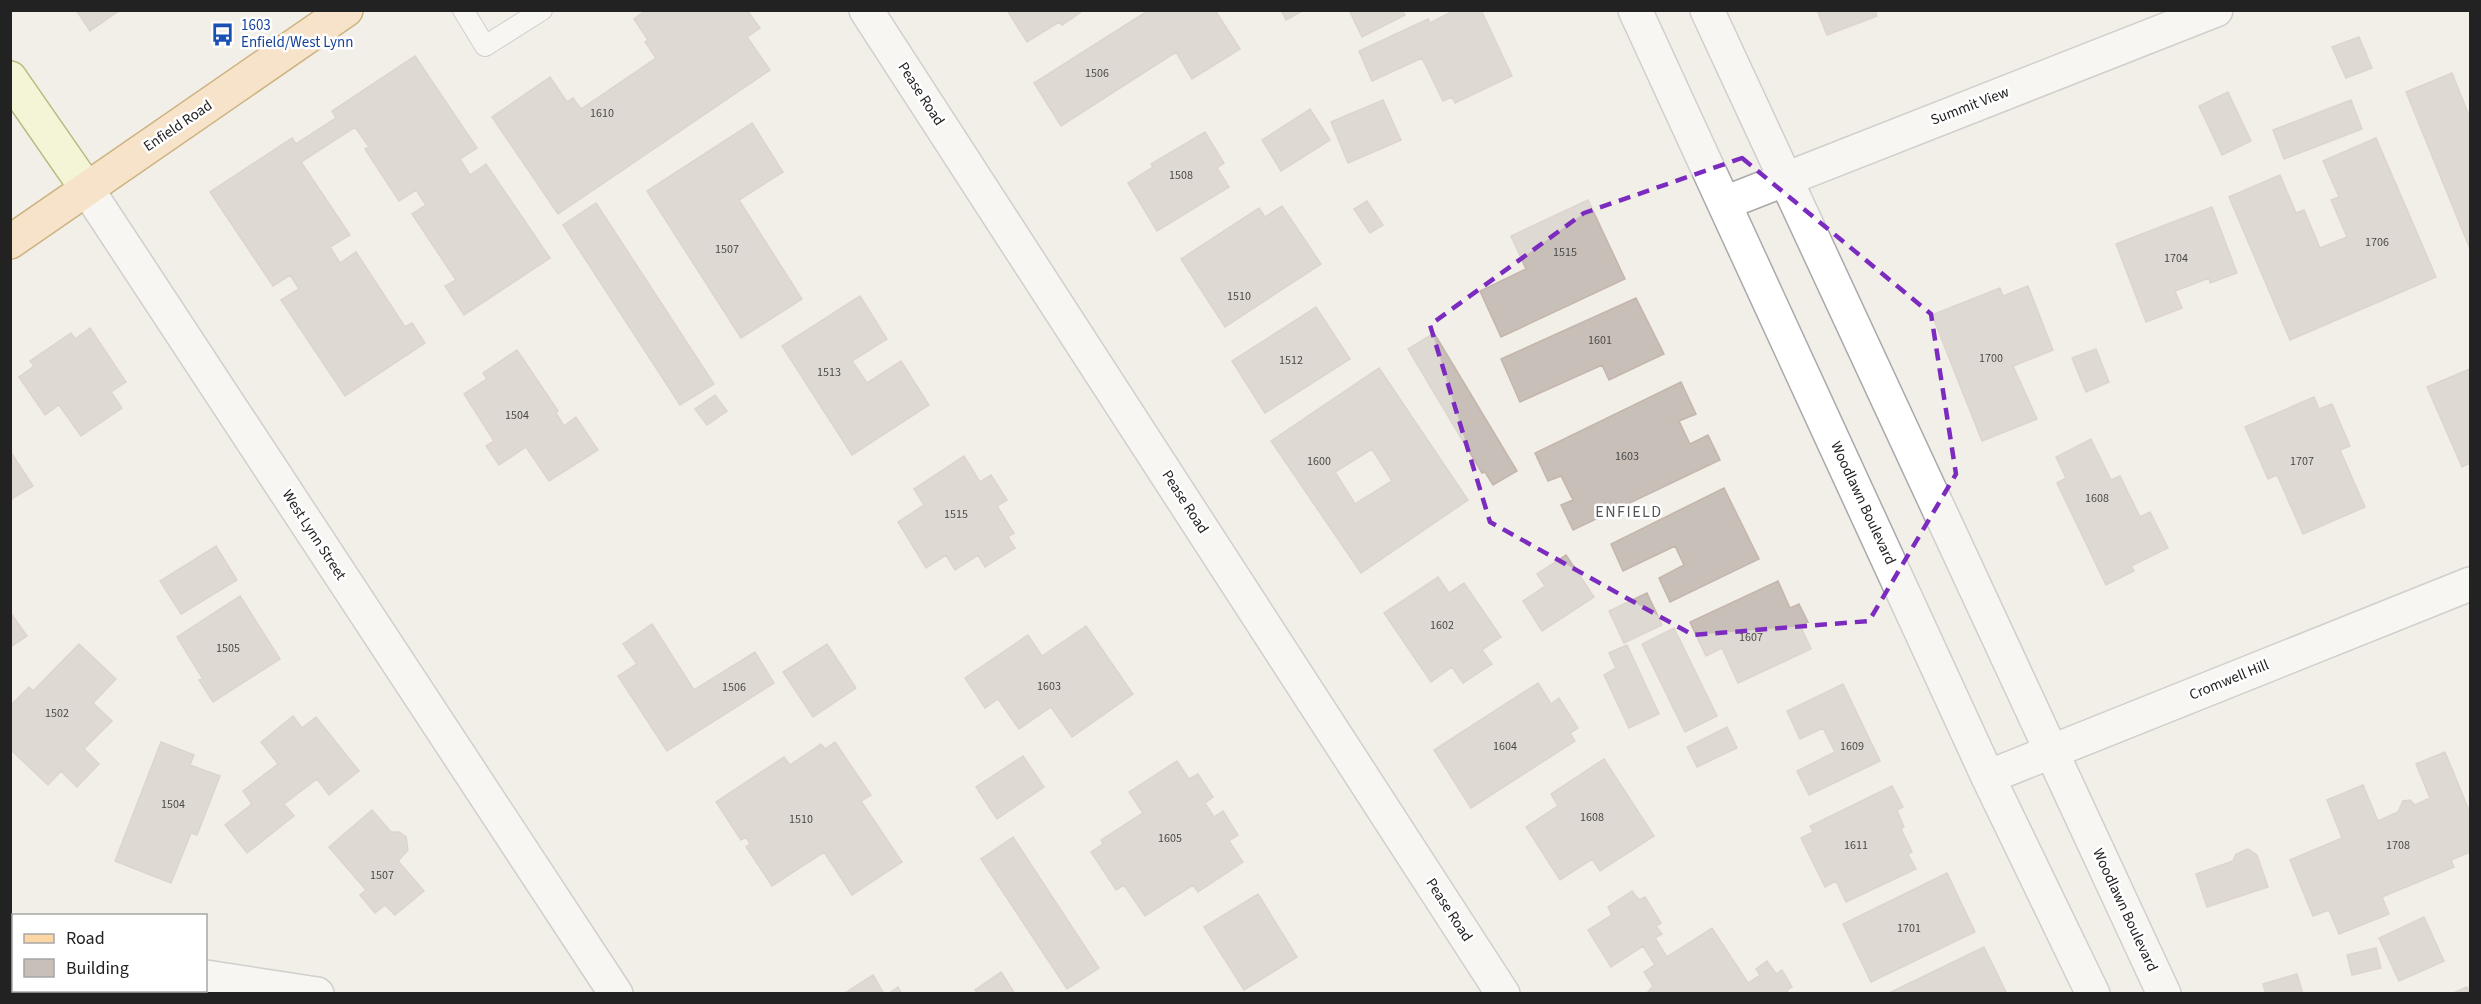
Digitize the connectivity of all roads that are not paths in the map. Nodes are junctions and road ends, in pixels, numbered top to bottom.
1 (346, 10) edge
2 (463, 10) edge
3 (542, 10) edge
4 (866, 10) edge
5 (1635, 10) edge
6 (1707, 10) edge
7 (2216, 10) edge
8 (10, 78) edge
9 (1785, 178) junction
10 (87, 189) junction
11 (1725, 203) junction
12 (10, 242) edge
13 (2470, 584) edge
14 (2049, 752) junction
15 (1988, 777) junction
16 (207, 977) edge
17 (317, 993) edge
18 (616, 993) edge
19 (1503, 993) edge
20 (2093, 993) edge
21 (2164, 993) edge

1 - 10 main road, Enfield Road
2 - 3 lane
4 - 19 street, Pease Road
5 - 11 street, Woodlawn Boulevard
6 - 9 street, Woodlawn Boulevard
7 - 9 street, Summit View
8 - 10 street, West Lynn Street
9 - 11 street, Summit View
9 - 14 street, Woodlawn Boulevard
10 - 12 main road, Enfield Road
10 - 18 street, West Lynn Street
11 - 15 street, Woodlawn Boulevard
13 - 14 street, Cromwell Hill
14 - 15 street, Cromwell Hill
14 - 21 street, Woodlawn Boulevard
15 - 20 street, Woodlawn Boulevard
16 - 17 street

